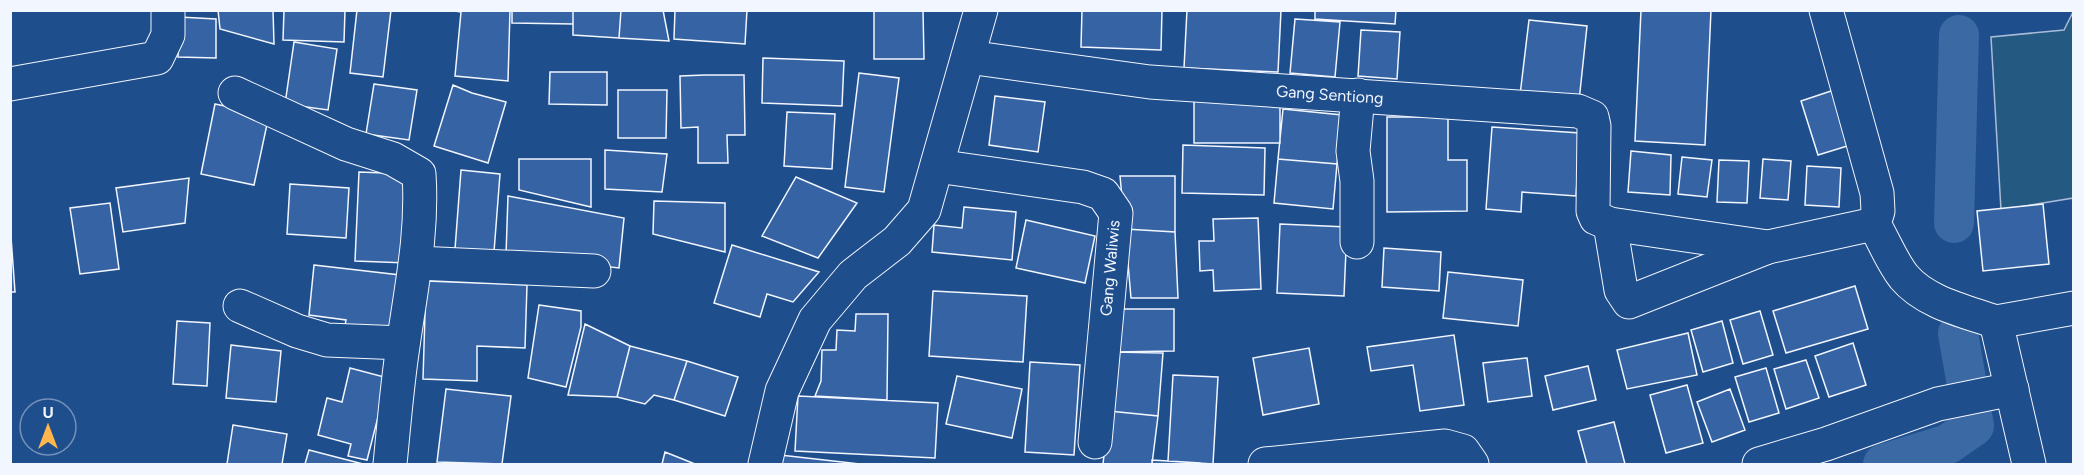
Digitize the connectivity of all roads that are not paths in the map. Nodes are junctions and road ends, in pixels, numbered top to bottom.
1 (168, 10) edge
2 (981, 10) edge
3 (1826, 10) edge
4 (968, 57) junction
5 (10, 84) edge
6 (235, 93) dead end
7 (1358, 95) junction
8 (937, 166) junction
9 (1603, 221) junction
10 (1874, 224) junction
11 (1357, 242) dead end
12 (1768, 247) junction
13 (417, 263) junction
14 (594, 271) dead end
15 (240, 306) dead end
16 (2073, 309) edge
17 (1996, 322) junction
18 (403, 344) junction
19 (2003, 391) junction
20 (1095, 442) dead end
21 (1829, 458) edge
22 (390, 465) edge
23 (765, 465) edge
24 (1264, 465) edge
25 (1472, 465) edge
26 (1759, 465) edge
27 (2029, 465) edge

1 - 5 street
2 - 4 street
3 - 10 street
4 - 7 street, Gang Sentiong
4 - 8 street
6 - 13 street
7 - 9 street, Gang Sentiong
7 - 11 street
8 - 20 street, Gang Waliwis
8 - 23 street
9 - 12 street
9 - 12 street
10 - 12 street
10 - 17 street
13 - 14 street
13 - 18 street
15 - 18 street
16 - 17 street
17 - 19 street
18 - 22 street
19 - 21 street
19 - 27 street
21 - 26 street
24 - 25 street

